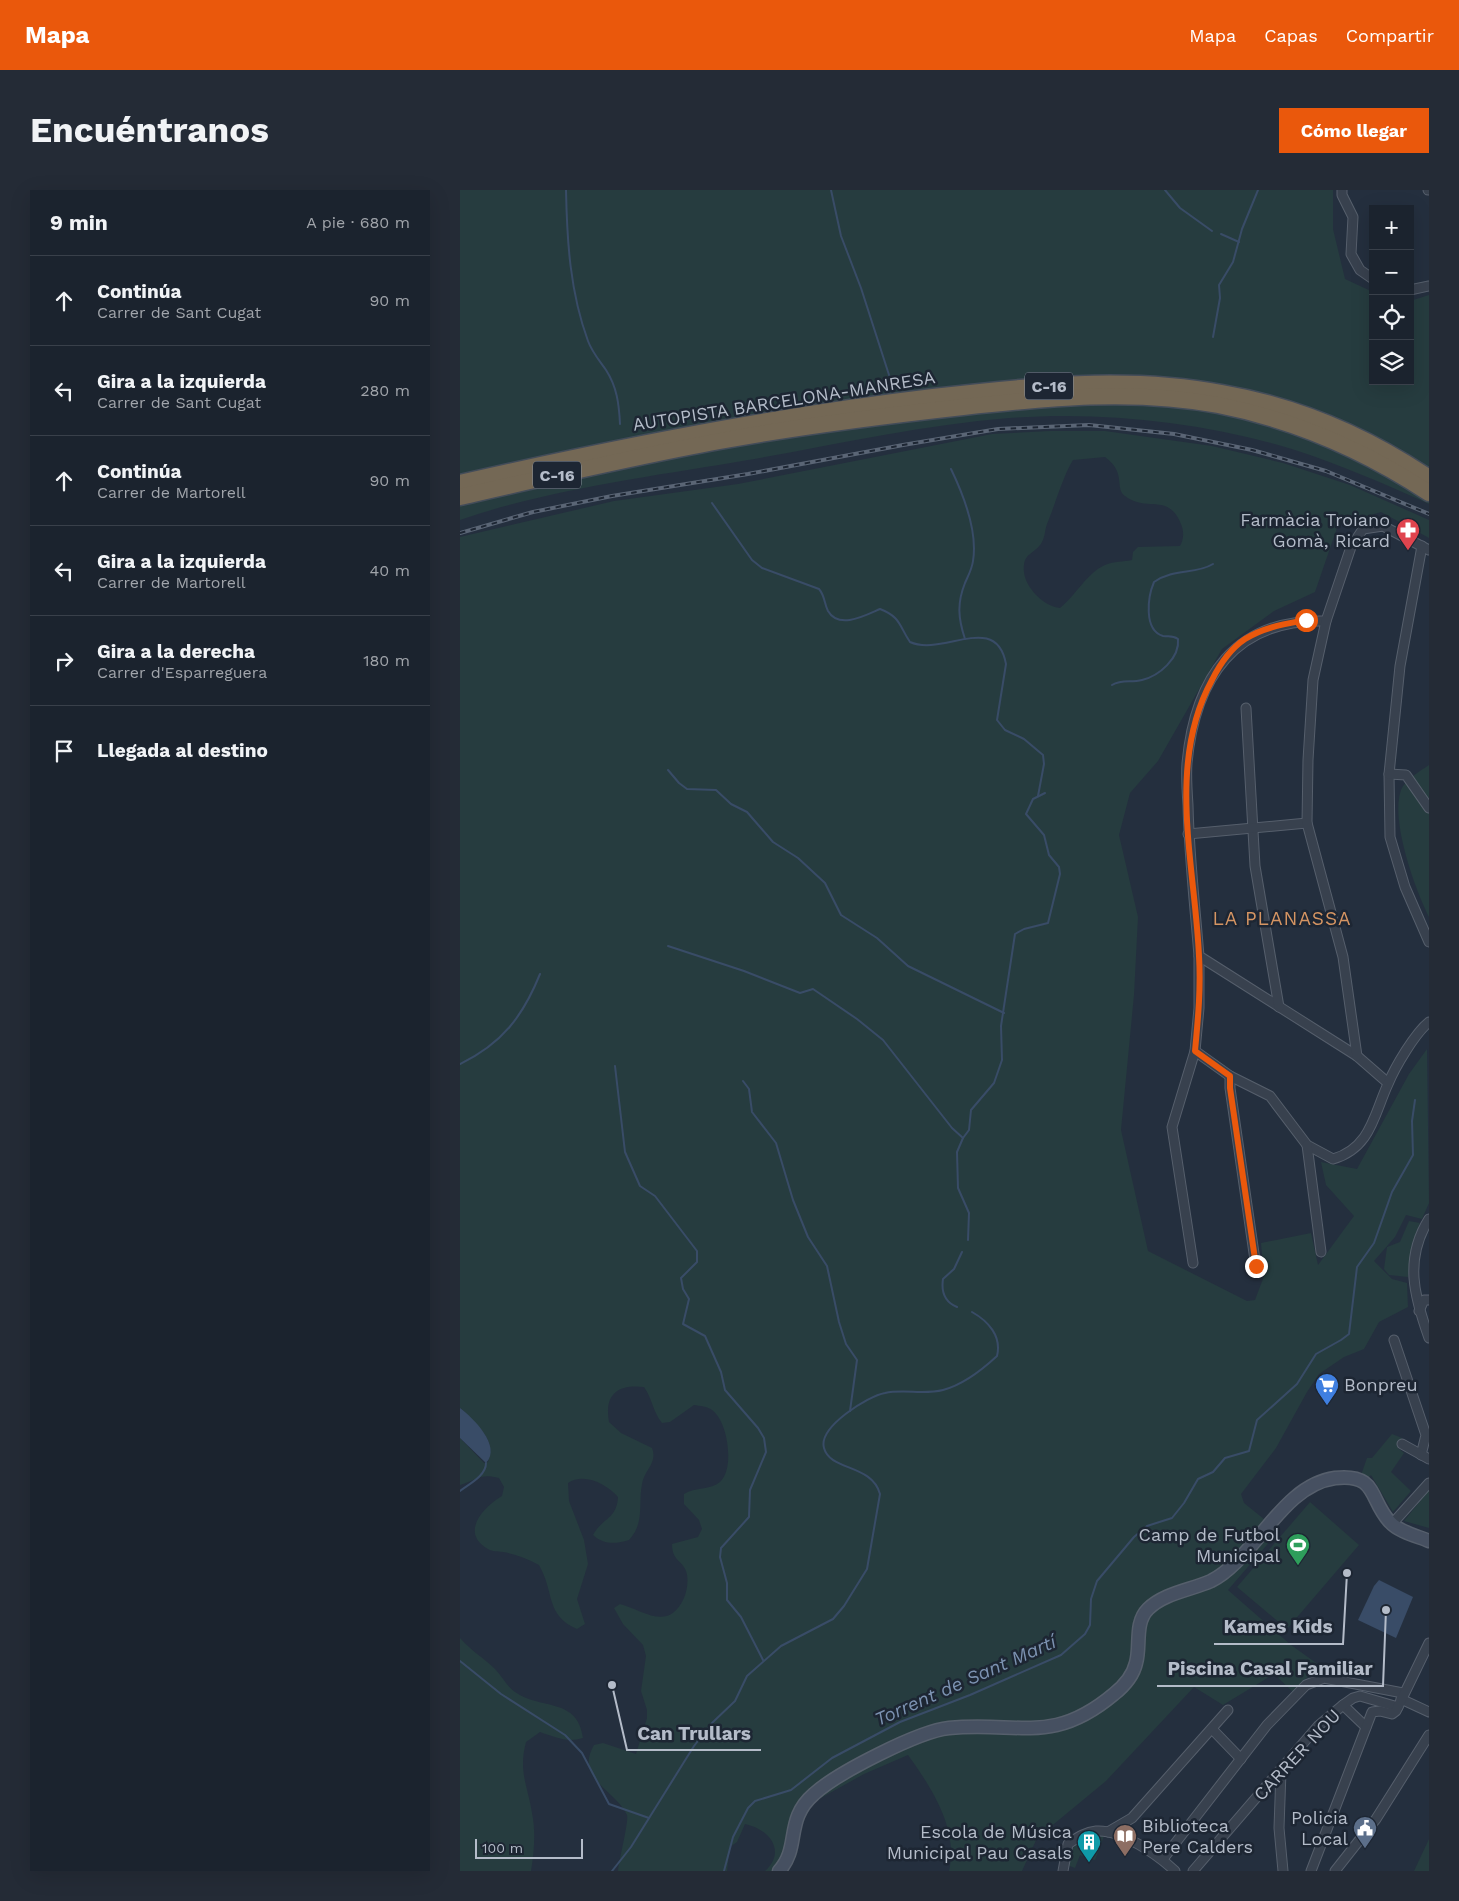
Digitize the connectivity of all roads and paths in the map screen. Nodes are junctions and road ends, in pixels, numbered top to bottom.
1 (1342, 190) edge
2 (1369, 276) edge
3 (1429, 286) edge
4 (1414, 289) edge
5 (654, 448) junction
6 (1429, 478) edge
7 (460, 483) edge
8 (1429, 493) edge
9 (460, 496) edge
10 (1425, 548) edge
11 (1326, 621) junction
12 (1246, 708) dead end
13 (1390, 774) junction
14 (1429, 808) edge
15 (1307, 823) junction
16 (1253, 828) junction
17 (1188, 834) junction
18 (1429, 942) edge
19 (1199, 956) junction
20 (1279, 1007) junction
21 (1429, 1022) edge
22 (1195, 1051) junction
23 (1357, 1056) junction
24 (1230, 1076) junction
25 (1388, 1083) junction
26 (1307, 1145) junction
27 (1429, 1219) edge
28 (1321, 1252) dead end
29 (1193, 1263) dead end
30 (1256, 1266) dead end
31 (1423, 1299) edge
32 (1429, 1338) edge
33 (1394, 1340) dead end
34 (1402, 1444) dead end
35 (1425, 1457) edge
36 (1429, 1483) edge
37 (1392, 1524) junction
38 (1429, 1541) edge
39 (1429, 1643) edge
40 (1399, 1703) junction
41 (1343, 1705) junction
42 (1228, 1710) dead end
43 (1429, 1712) edge
44 (1366, 1727) junction
45 (1212, 1729) junction
46 (1429, 1735) edge
47 (1241, 1758) junction
48 (1281, 1772) junction
49 (1108, 1832) junction
50 (1163, 1859) junction
51 (779, 1871) edge
52 (1063, 1871) edge
53 (1175, 1871) edge
54 (1193, 1871) edge
55 (1283, 1871) edge
56 (1311, 1871) edge
57 (1335, 1871) edge

1 - 2 street
3 - 4 street
5 - 6 highway, AUTOPISTA BARCELONA-MANRESA / C-16
5 - 7 highway, AUTOPISTA BARCELONA-MANRESA / C-16
5 - 8 highway, AUTOPISTA BARCELONA-MANRESA / C-16
5 - 9 highway, AUTOPISTA BARCELONA-MANRESA / C-16
10 - 11 street
10 - 13 street
11 - 15 street
11 - 17 street
12 - 16 street
13 - 14 street
13 - 18 street
15 - 16 street
15 - 23 street
16 - 17 street
16 - 20 street
17 - 19 street
19 - 20 street
19 - 22 street
20 - 23 street
21 - 25 street
22 - 24 street
22 - 29 street
23 - 25 street
24 - 26 street
24 - 30 street
25 - 26 street
26 - 28 street
27 - 31 street
31 - 32 street
33 - 35 street
34 - 35 street
36 - 37 street
37 - 38 street
37 - 51 street
39 - 40 street
40 - 41 street, CARRER NOU
40 - 43 street
40 - 44 street
40 - 47 street
41 - 44 street
41 - 48 street, CARRER NOU
42 - 45 street
44 - 56 street
45 - 47 street
45 - 49 street
46 - 57 street
47 - 50 street
48 - 54 street, CARRER NOU
48 - 55 street
49 - 50 street
49 - 52 street
50 - 53 street

